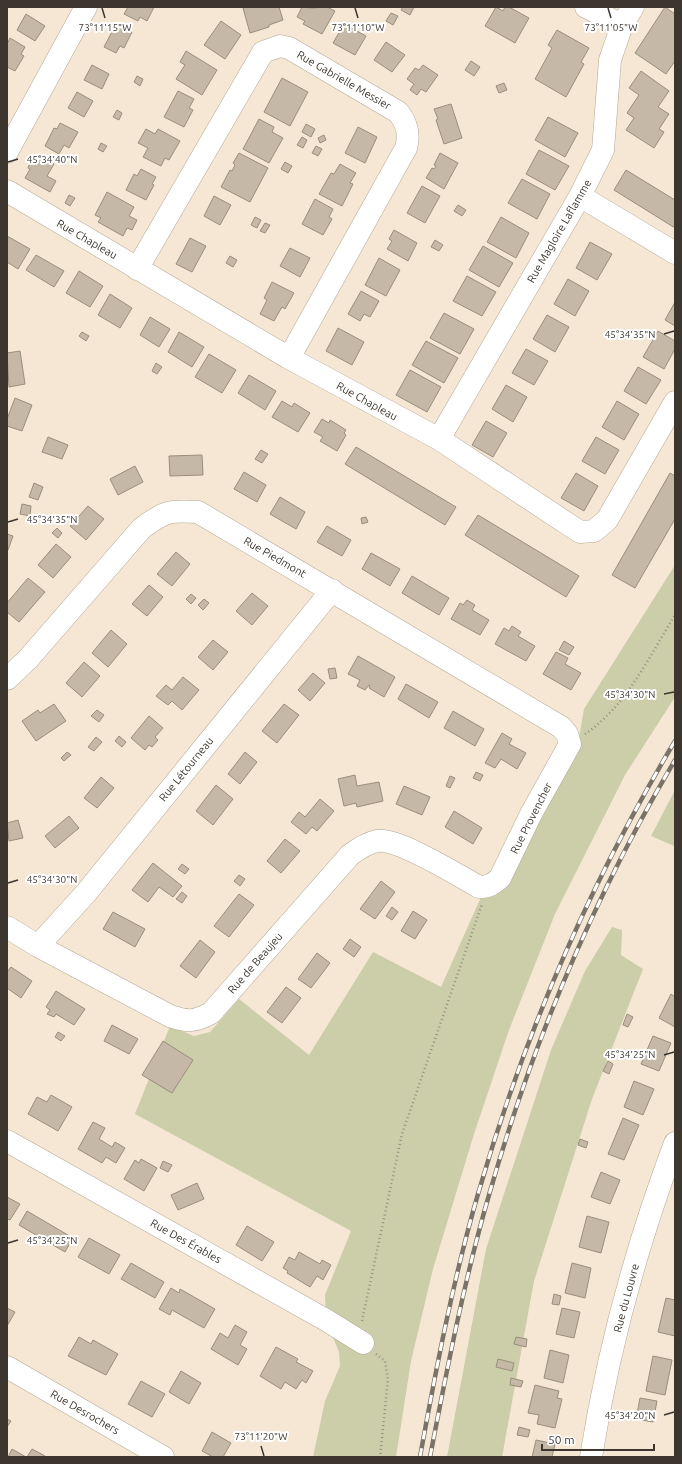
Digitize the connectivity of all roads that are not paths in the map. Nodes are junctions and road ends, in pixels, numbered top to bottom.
1 (86, 7) edge
2 (586, 7) edge
3 (627, 16) edge
4 (7, 152) edge
5 (7, 191) edge
6 (580, 196) junction
7 (675, 253) edge
8 (137, 269) junction
9 (289, 358) junction
10 (675, 402) edge
11 (439, 440) junction
12 (332, 590) junction
13 (7, 679) edge
14 (570, 744) joint
15 (488, 887) joint
16 (7, 927) edge
17 (38, 946) junction
18 (7, 1141) edge
19 (675, 1143) edge
20 (363, 1343) road end
21 (7, 1367) edge
22 (164, 1457) edge
23 (591, 1457) edge

1 - 4 street
2 - 3 street
3 - 6 street, Rue Magloire Laflamme
5 - 8 street, Rue Chapleau
6 - 7 street
6 - 11 street, Rue Magloire Laflamme
8 - 9 street, Rue Chapleau
8 - 9 street, Rue Gabrielle Messier
9 - 11 street, Rue Chapleau
10 - 11 street, Rue Chapleau
12 - 13 street, Rue Piedmont
12 - 14 street, Rue Piedmont
12 - 17 street, Rue Létourneau
14 - 15 street, Rue Provencher
15 - 17 street, Rue de Beaujeu
16 - 17 street, Rue de Beaujeu
18 - 20 street, Rue Des Érables
19 - 23 street, Rue du Louvre
21 - 22 street, Rue Desrochers

